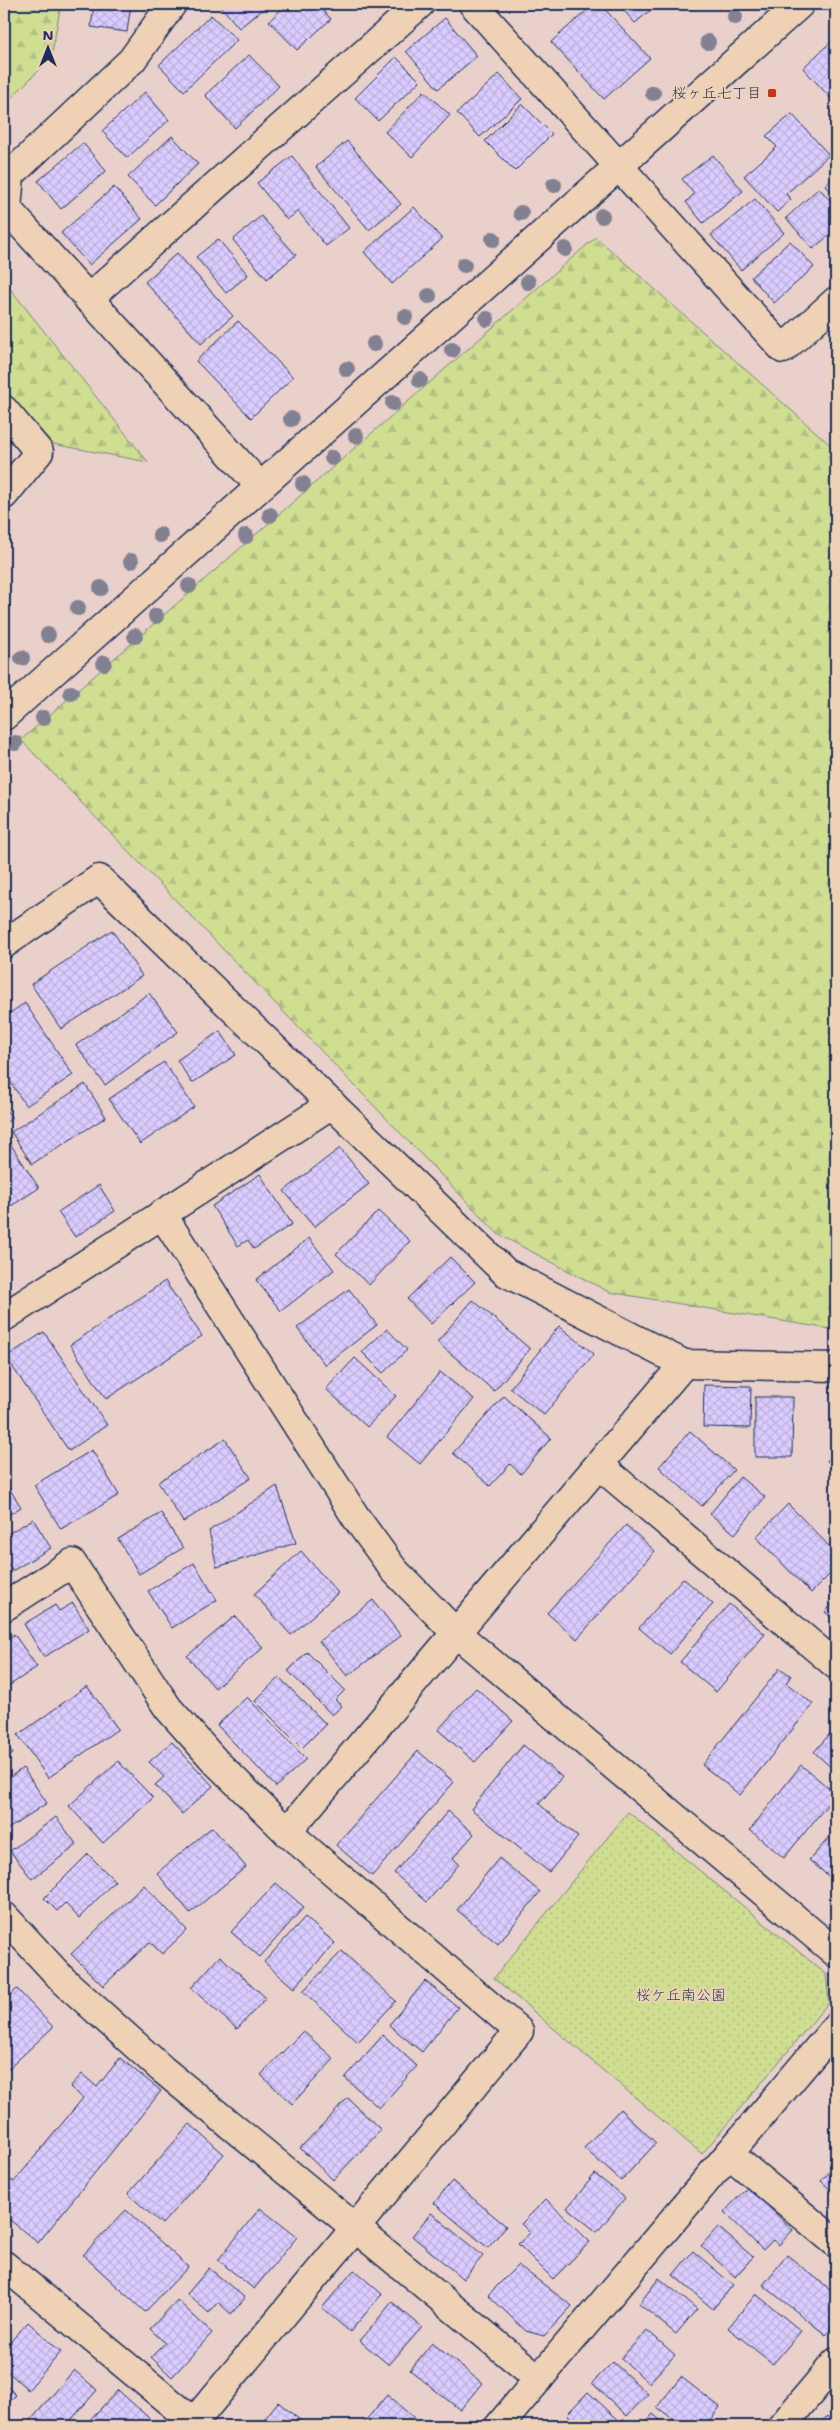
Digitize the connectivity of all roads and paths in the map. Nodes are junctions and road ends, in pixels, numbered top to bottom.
1 (172, 4) edge
2 (420, 4) edge
3 (472, 4) edge
4 (800, 4) edge
5 (619, 166) junction
6 (88, 299) junction
7 (836, 301) edge
8 (4, 410) edge
9 (260, 486) junction
10 (4, 495) edge
11 (4, 716) edge
12 (4, 944) edge
13 (332, 1104) junction
14 (162, 1214) junction
15 (4, 1316) edge
16 (684, 1364) junction
17 (836, 1367) edge
18 (598, 1465) junction
19 (4, 1607) edge
20 (456, 1633) junction
21 (836, 1665) edge
22 (287, 1832) junction
23 (4, 1916) edge
24 (836, 1953) edge
25 (836, 2027) edge
26 (729, 2154) junction
27 (355, 2228) junction
28 (836, 2243) edge
29 (4, 2266) edge
30 (836, 2362) edge
31 (539, 2379) junction
32 (499, 2426) edge
33 (782, 2426) edge

1 - 6 street
2 - 6 street
3 - 5 street
4 - 5 street
5 - 7 street
5 - 9 street
6 - 9 street
8 - 10 street
9 - 11 street
12 - 13 street
13 - 14 street
13 - 16 street
14 - 15 street
14 - 20 street
16 - 17 street
16 - 18 street
18 - 20 street
18 - 21 street
19 - 22 street
20 - 22 street
20 - 24 street
22 - 27 street
23 - 27 street
25 - 26 street
26 - 28 street
26 - 31 street
27 - 29 street
27 - 31 street
30 - 33 street
31 - 32 street

